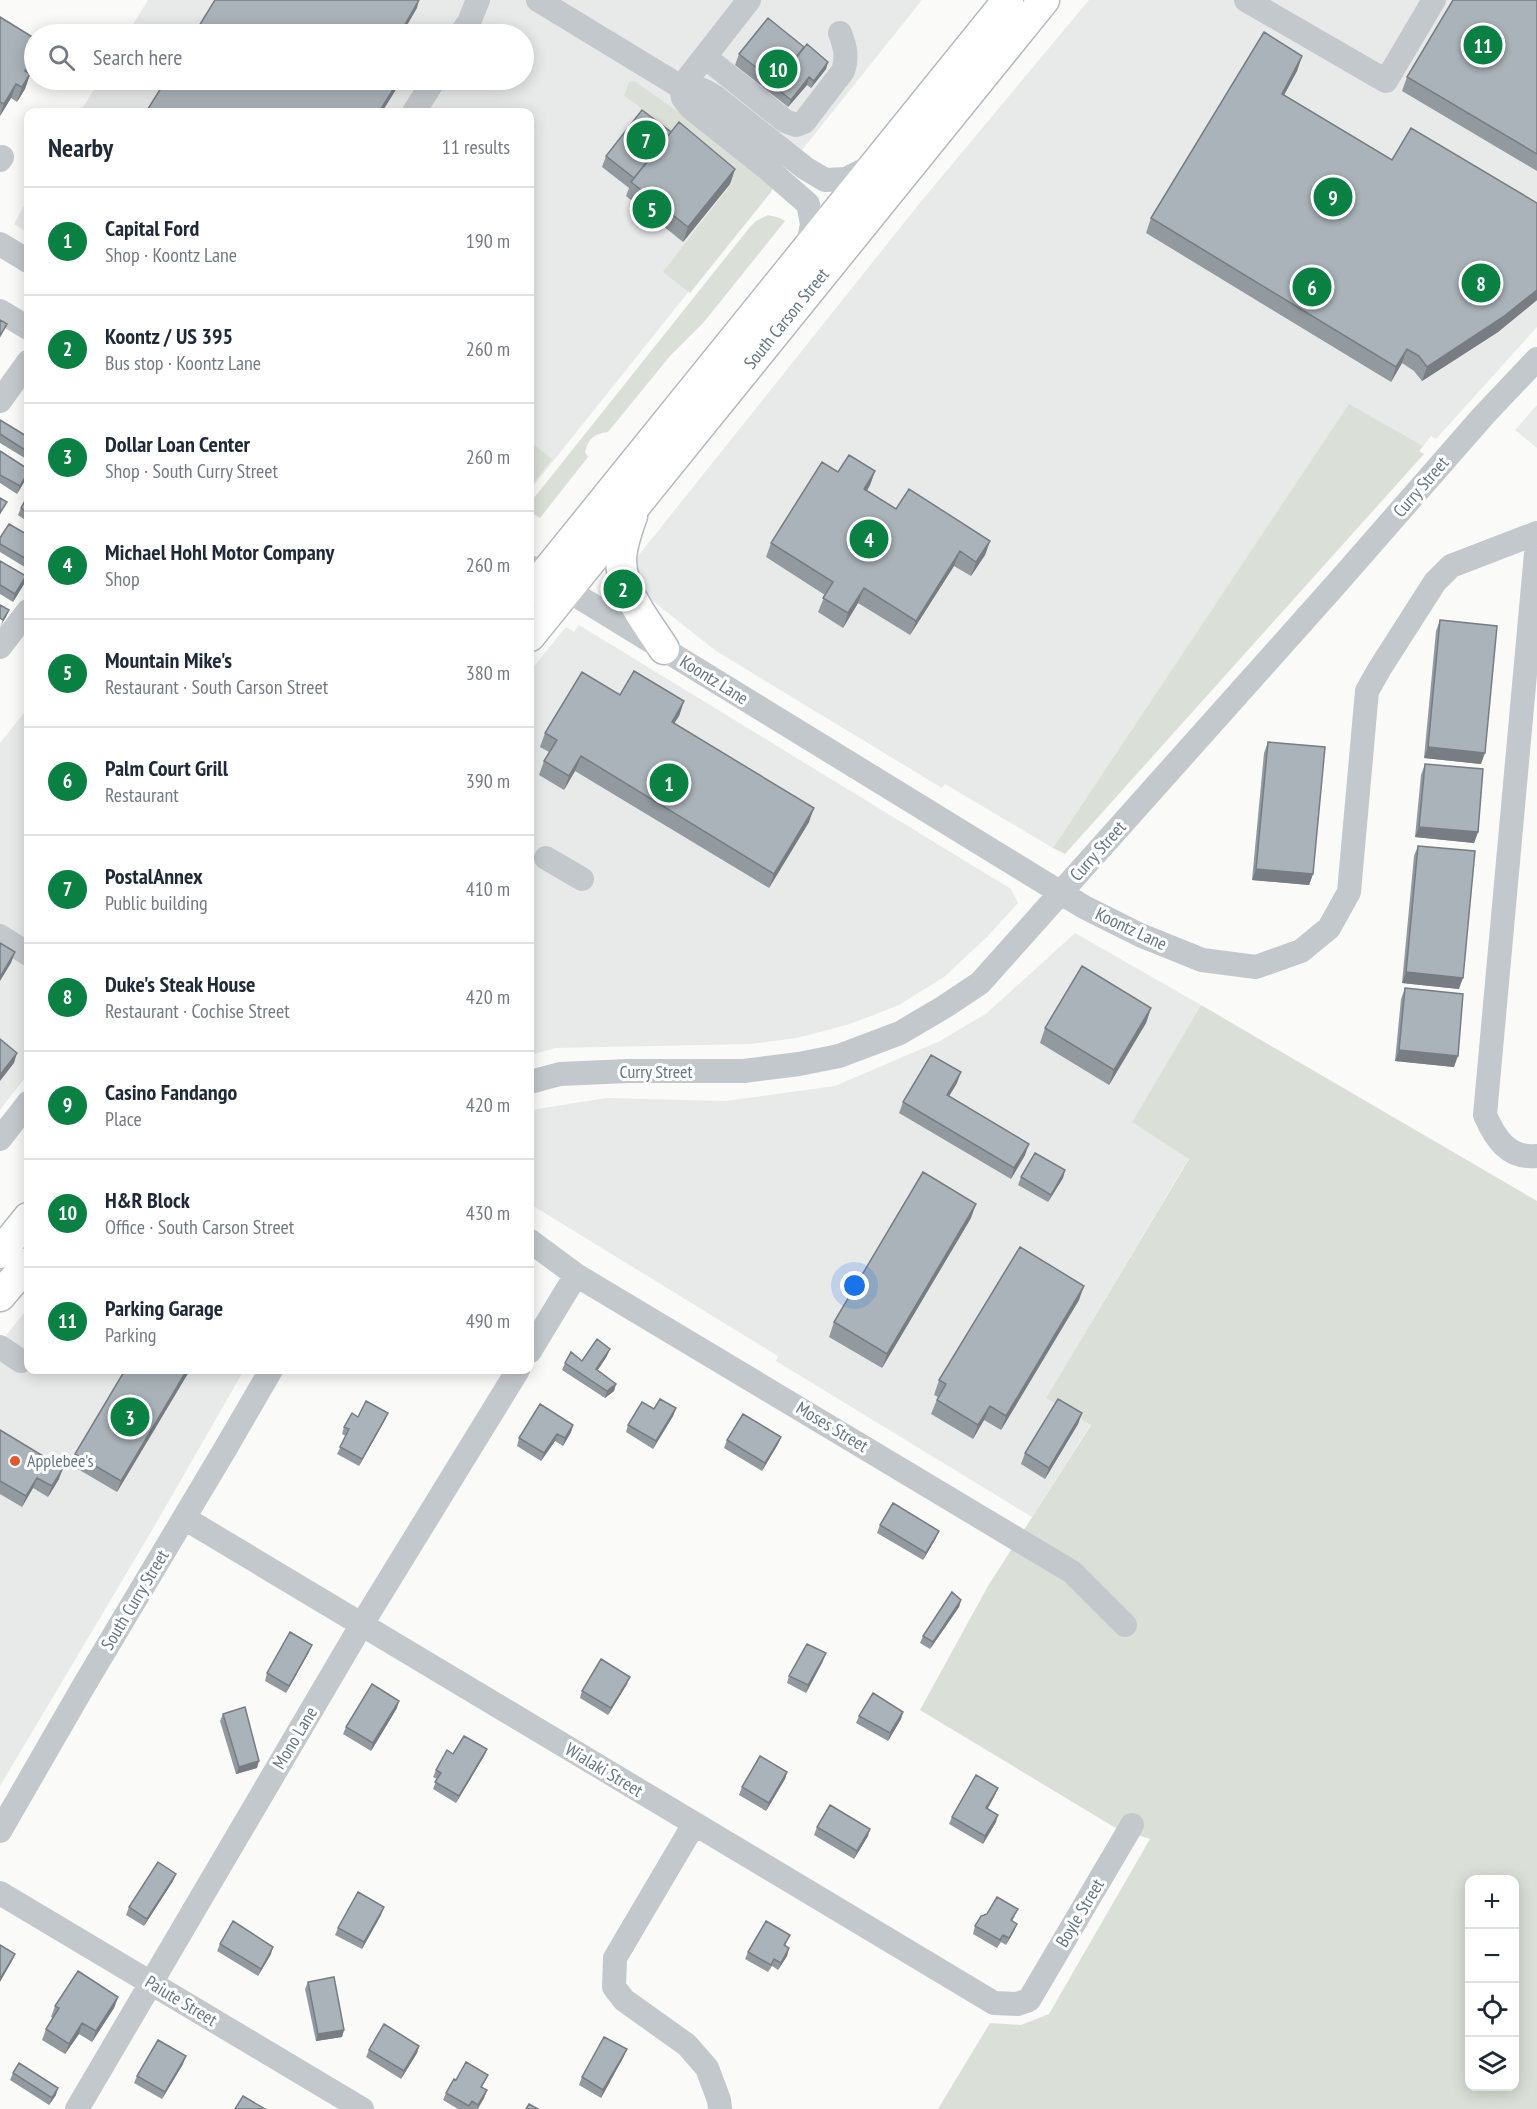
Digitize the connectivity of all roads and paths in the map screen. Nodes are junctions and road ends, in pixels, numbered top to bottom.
1 (478, 0) edge
2 (538, 0) edge
3 (749, 0) edge
4 (1008, 0) edge
5 (1044, 0) edge
6 (1246, 0) edge
7 (1434, 0) edge
8 (468, 24) edge
9 (840, 33) dead end
10 (705, 57) junction
11 (681, 87) junction
12 (428, 90) edge
13 (416, 108) edge
14 (872, 166) junction
15 (0, 244) edge
16 (808, 246) junction
17 (24, 259) edge
18 (0, 311) edge
19 (24, 326) edge
20 (1534, 362) edge
21 (24, 368) edge
22 (0, 401) edge
23 (635, 506) junction
24 (1537, 533) edge
25 (1537, 542) edge
26 (542, 581) edge
27 (24, 616) edge
28 (534, 618) edge
29 (0, 647) edge
30 (664, 650) junction
31 (546, 858) dead end
32 (582, 879) dead end
33 (1061, 893) junction
34 (0, 936) edge
35 (24, 951) edge
36 (534, 1081) edge
37 (24, 1107) edge
38 (0, 1139) edge
39 (1537, 1156) edge
40 (24, 1223) edge
41 (534, 1244) edge
42 (0, 1253) edge
43 (24, 1268) edge
44 (576, 1275) junction
45 (0, 1296) edge
46 (534, 1344) edge
47 (0, 1347) edge
48 (21, 1361) dead end
49 (269, 1374) edge
50 (516, 1374) edge
51 (184, 1518) junction
52 (362, 1624) junction
53 (1125, 1625) dead end
54 (694, 1824) junction
55 (1132, 1825) dead end
56 (0, 1831) edge
57 (0, 1893) edge
58 (151, 1982) junction
59 (1029, 2000) joint
60 (77, 2109) edge
61 (362, 2109) edge
62 (720, 2109) edge

1 - 8 street
2 - 11 street
3 - 10 street
4 - 14 main road, South Carson Street
5 - 23 main road, South Carson Street
6 - 7 street
9 - 10 street
10 - 11 street
11 - 14 street
11 - 16 street
12 - 13 street
14 - 16 main road, South Carson Street
15 - 17 street
16 - 26 main road, South Carson Street
18 - 19 street
20 - 33 street, Curry Street
21 - 22 street
23 - 26 main road, South Carson Street
23 - 30 main road
24 - 33 street, Koontz Lane
25 - 39 street
26 - 28 main road, South Carson Street
26 - 30 street, Koontz Lane
27 - 29 street
30 - 33 street, Koontz Lane
31 - 32 street
33 - 36 street, Curry Street
34 - 35 street
37 - 38 street
40 - 42 main road
41 - 44 street, Moses Street
43 - 45 main road
44 - 46 street
44 - 53 street, Moses Street
47 - 48 street
49 - 51 street, South Curry Street
50 - 52 street, Mono Lane
51 - 52 street, Wialaki Street
51 - 56 street, South Curry Street
52 - 54 street, Wialaki Street
52 - 58 street, Mono Lane
54 - 59 street, Wialaki Street
54 - 62 street
55 - 59 street, Boyle Street
57 - 58 street, Paiute Street
58 - 60 street, Mono Lane
58 - 61 street, Paiute Street

